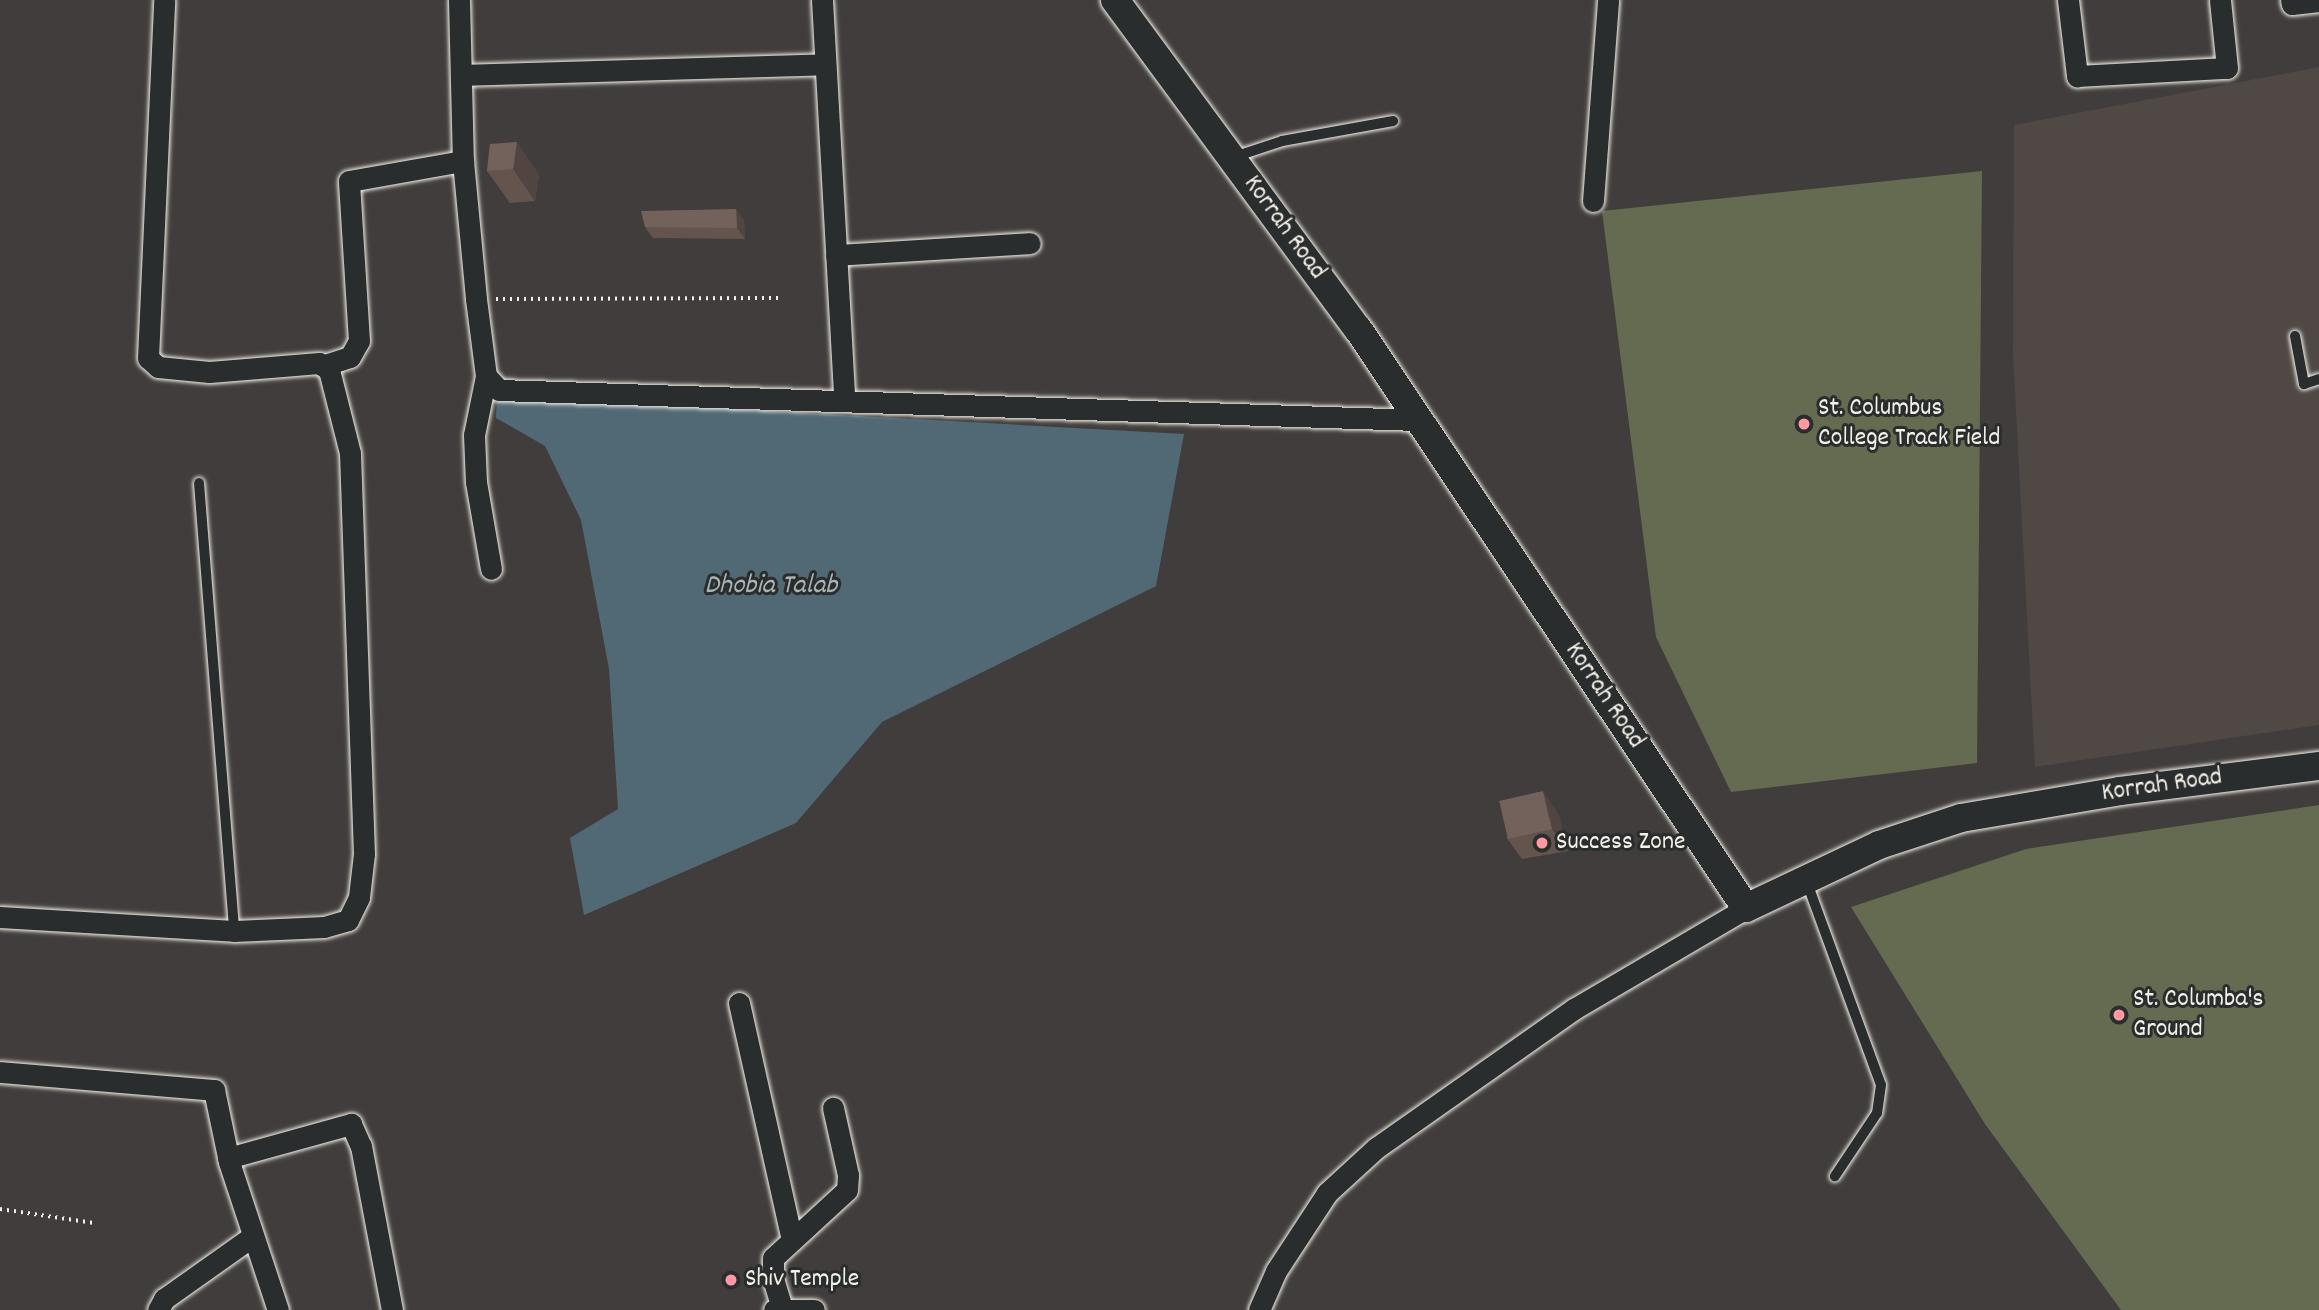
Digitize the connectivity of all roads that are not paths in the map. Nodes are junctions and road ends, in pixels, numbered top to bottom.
1 (164, 0) edge
2 (459, 0) edge
3 (822, 0) edge
4 (1115, 0) edge
5 (1608, 0) edge
6 (2067, 0) edge
7 (2220, 0) edge
8 (2291, 0) edge
9 (2319, 1) edge
10 (825, 64) junction
11 (461, 75) junction
12 (1393, 121) dead end
13 (1231, 158) junction
14 (463, 161) junction
15 (1593, 201) dead end
16 (1030, 243) dead end
17 (836, 255) junction
18 (2295, 336) dead end
19 (325, 365) junction
20 (486, 376) junction
21 (2319, 379) edge
22 (844, 400) junction
23 (1419, 420) junction
24 (199, 483) dead end
25 (491, 569) dead end
26 (2319, 766) edge
27 (1805, 878) junction
28 (1746, 908) junction
29 (0, 917) edge
30 (233, 931) junction
31 (739, 1003) dead end
32 (0, 1072) edge
33 (833, 1108) dead end
34 (228, 1158) junction
35 (1835, 1176) dead end
36 (253, 1236) junction
37 (792, 1240) junction
38 (778, 1309) edge
39 (158, 1310) edge
40 (278, 1310) edge
41 (392, 1310) edge
42 (814, 1310) edge
43 (1259, 1310) edge

1 - 19 street
2 - 11 street
3 - 10 street
4 - 13 main road, Korrah Road
5 - 15 street
6 - 7 street
8 - 9 street
10 - 11 street
10 - 17 street
11 - 14 street
12 - 13 lane
13 - 23 main road, Korrah Road
14 - 19 street
14 - 20 street
16 - 17 street
17 - 22 street
18 - 21 lane
19 - 30 street
20 - 22 street
20 - 25 street
22 - 23 street
23 - 28 main road, Korrah Road
24 - 30 lane
26 - 27 main road, Korrah Road
27 - 28 main road, Korrah Road
27 - 35 lane
28 - 43 street
29 - 30 street
31 - 37 street
32 - 34 street
33 - 37 street
34 - 36 street
34 - 41 street
36 - 39 street
36 - 40 street
37 - 38 street
38 - 42 street

